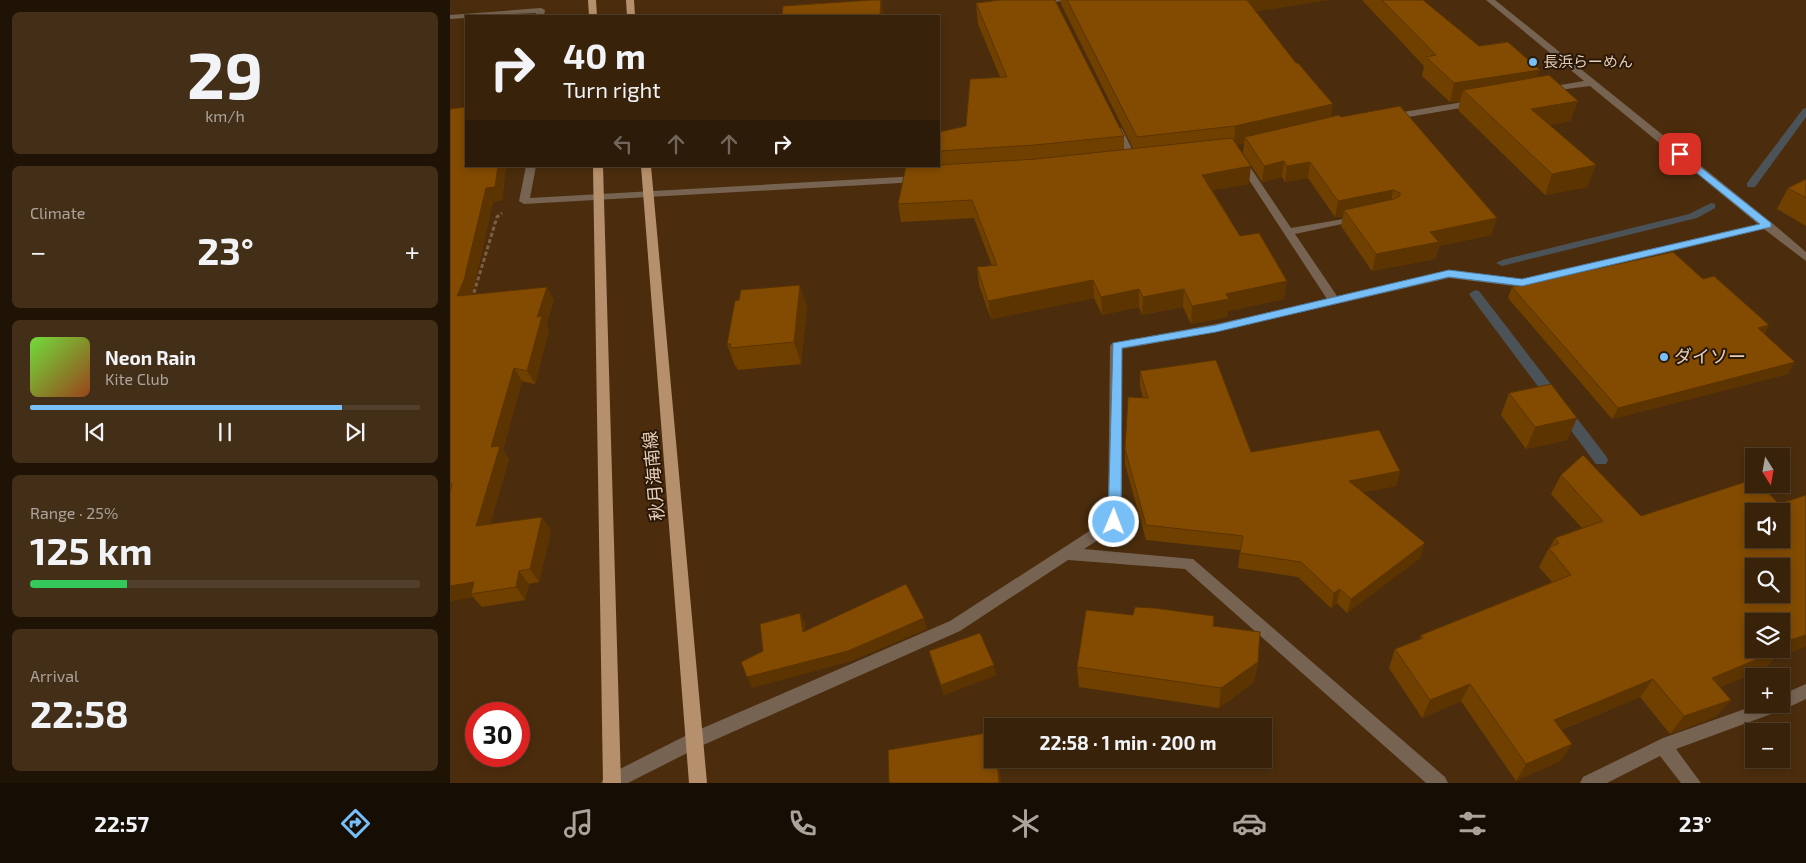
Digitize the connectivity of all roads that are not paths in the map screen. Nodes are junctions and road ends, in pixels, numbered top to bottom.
1 (543, 0) edge
2 (592, 0) edge
3 (630, 0) edge
4 (1490, 0) edge
5 (1026, 4) edge
6 (1058, 4) edge
7 (540, 13) edge
8 (495, 15) edge
9 (593, 15) edge
10 (631, 15) edge
11 (465, 16) edge
12 (450, 17) edge
13 (1592, 83) junction
14 (1533, 93) edge
15 (1484, 101) edge
16 (1376, 120) edge
17 (1115, 124) edge
18 (1234, 150) edge
19 (1132, 159) edge
20 (531, 167) edge
21 (598, 167) edge
22 (646, 167) edge
23 (932, 178) edge
24 (649, 194) junction
25 (599, 197) junction
26 (1372, 215) edge
27 (1768, 225) junction
28 (1288, 232) junction
29 (1806, 258) edge
30 (1334, 301) junction
31 (1065, 554) junction
32 (1806, 691) edge
33 (1790, 698) edge
34 (1753, 713) edge
35 (695, 740) junction
36 (1663, 746) junction
37 (611, 783) edge
38 (698, 783) edge
39 (1439, 783) edge
40 (1589, 783) edge
41 (1692, 783) edge

1 - 7 street
2 - 9 main road
3 - 10 main road
4 - 13 street
5 - 6 street
7 - 8 street
11 - 12 street
13 - 14 street
13 - 27 street
15 - 16 street
17 - 19 street
18 - 28 street
20 - 25 street
21 - 25 main road
22 - 24 main road, 秋月海南線
23 - 24 street
24 - 25 street
24 - 35 main road, 秋月海南線
25 - 37 main road
26 - 28 street
27 - 29 street
27 - 30 street
28 - 30 street
30 - 31 street
31 - 35 street
31 - 39 street
32 - 33 street
34 - 36 street
35 - 37 street
35 - 38 main road, 秋月海南線
36 - 40 street
36 - 41 street

